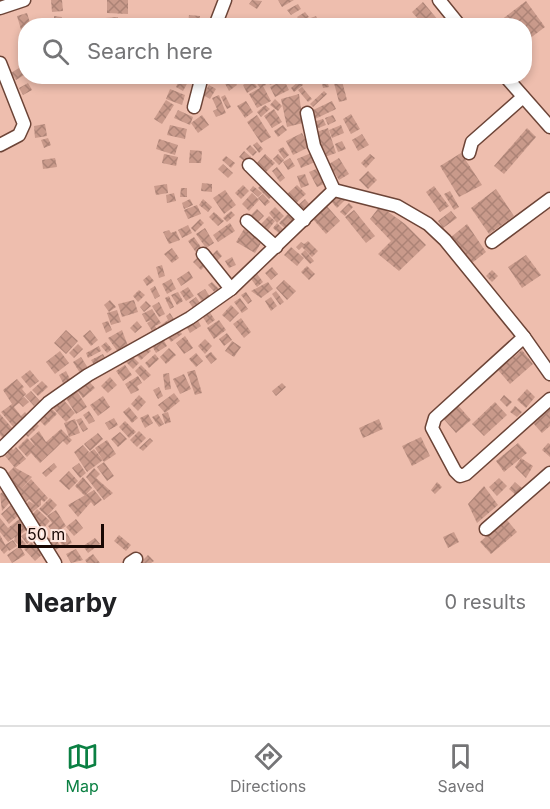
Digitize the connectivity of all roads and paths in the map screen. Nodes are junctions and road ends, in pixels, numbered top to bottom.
1 (24, 0) edge
2 (225, 0) edge
3 (439, 0) edge
4 (0, 8) edge
5 (218, 18) edge
6 (454, 18) edge
7 (0, 63) edge
8 (200, 84) edge
9 (512, 84) edge
10 (523, 97) junction
11 (194, 107) dead end
12 (307, 113) dead end
13 (550, 127) edge
14 (0, 145) edge
15 (469, 153) dead end
16 (249, 165) dead end
17 (334, 190) junction
18 (550, 199) edge
19 (304, 219) junction
20 (247, 220) dead end
21 (492, 242) dead end
22 (276, 247) junction
23 (203, 254) dead end
24 (231, 289) junction
25 (524, 337) junction
26 (550, 374) edge
27 (550, 399) edge
28 (0, 450) edge
29 (0, 474) edge
30 (550, 474) edge
31 (486, 529) dead end
32 (55, 563) edge

1 - 4 street
2 - 5 street
3 - 6 street
7 - 14 street
8 - 11 street
9 - 10 street
10 - 13 street
10 - 15 street
12 - 17 street
16 - 19 street
17 - 19 street
17 - 25 street
18 - 21 street
19 - 22 street
20 - 22 street
22 - 24 street
23 - 24 street
24 - 28 street
25 - 26 street
25 - 27 street
29 - 32 street
30 - 31 street

